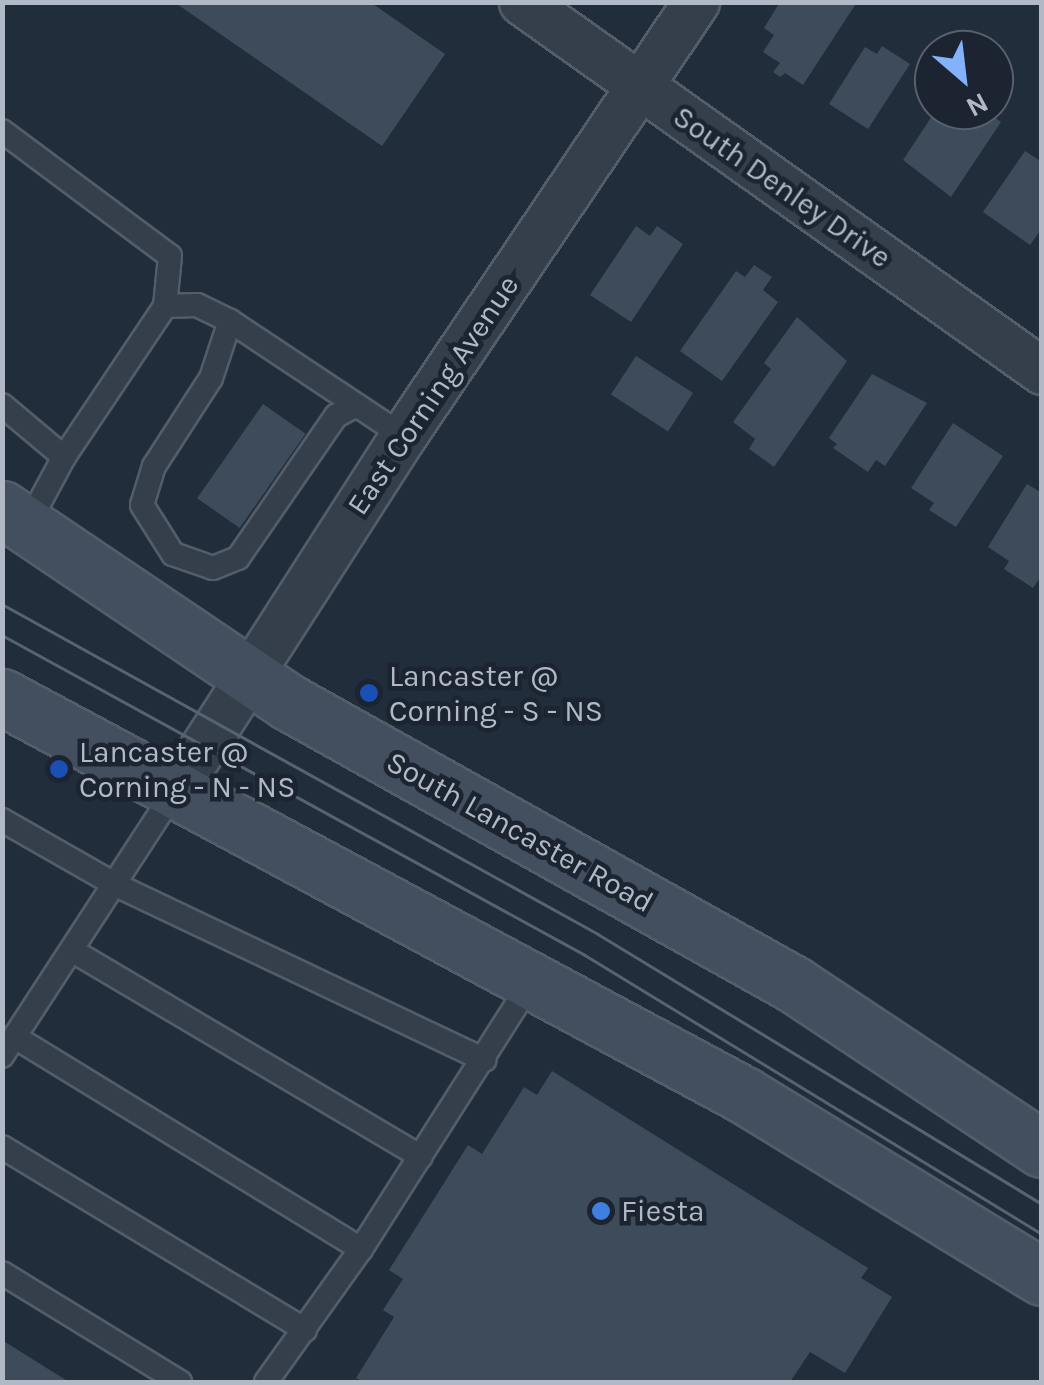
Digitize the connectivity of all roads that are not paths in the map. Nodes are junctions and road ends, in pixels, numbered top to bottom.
1 (522, 2) edge
2 (696, 2) edge
3 (639, 86) junction
4 (2, 130) edge
5 (165, 306) junction
6 (230, 321) junction
7 (1042, 372) edge
8 (2, 405) edge
9 (353, 407) junction
10 (403, 436) junction
11 (64, 457) junction
12 (15, 516) edge
13 (248, 678) junction
14 (2, 697) edge
15 (175, 791) junction
16 (5, 827) edge
17 (116, 885) junction
18 (73, 950) junction
19 (530, 984) junction
20 (9, 1047) edge
21 (485, 1060) junction
22 (2, 1147) edge
23 (1042, 1149) edge
24 (422, 1158) junction
25 (361, 1250) junction
26 (2, 1273) edge
27 (1042, 1277) edge
28 (305, 1330) junction
29 (180, 1382) edge
30 (266, 1382) edge

1 - 3 street, South Denley Drive
2 - 3 street, East Corning Avenue
3 - 7 street, South Denley Drive
3 - 10 street, East Corning Avenue
4 - 5 lane
5 - 6 lane
5 - 11 lane
6 - 9 lane
6 - 9 lane
8 - 11 lane
9 - 10 lane
10 - 13 street, East Corning Avenue
11 - 12 lane
12 - 13 main road, South Lancaster Road
13 - 15 street, East Corning Avenue
13 - 23 main road, South Lancaster Road
14 - 15 main road
15 - 17 lane
15 - 19 main road
16 - 17 lane
17 - 18 lane
17 - 21 lane
18 - 20 lane
18 - 24 lane
19 - 21 lane
19 - 27 main road
20 - 25 lane
21 - 24 lane
22 - 28 lane
24 - 25 lane
25 - 28 lane
26 - 29 lane
28 - 30 lane

